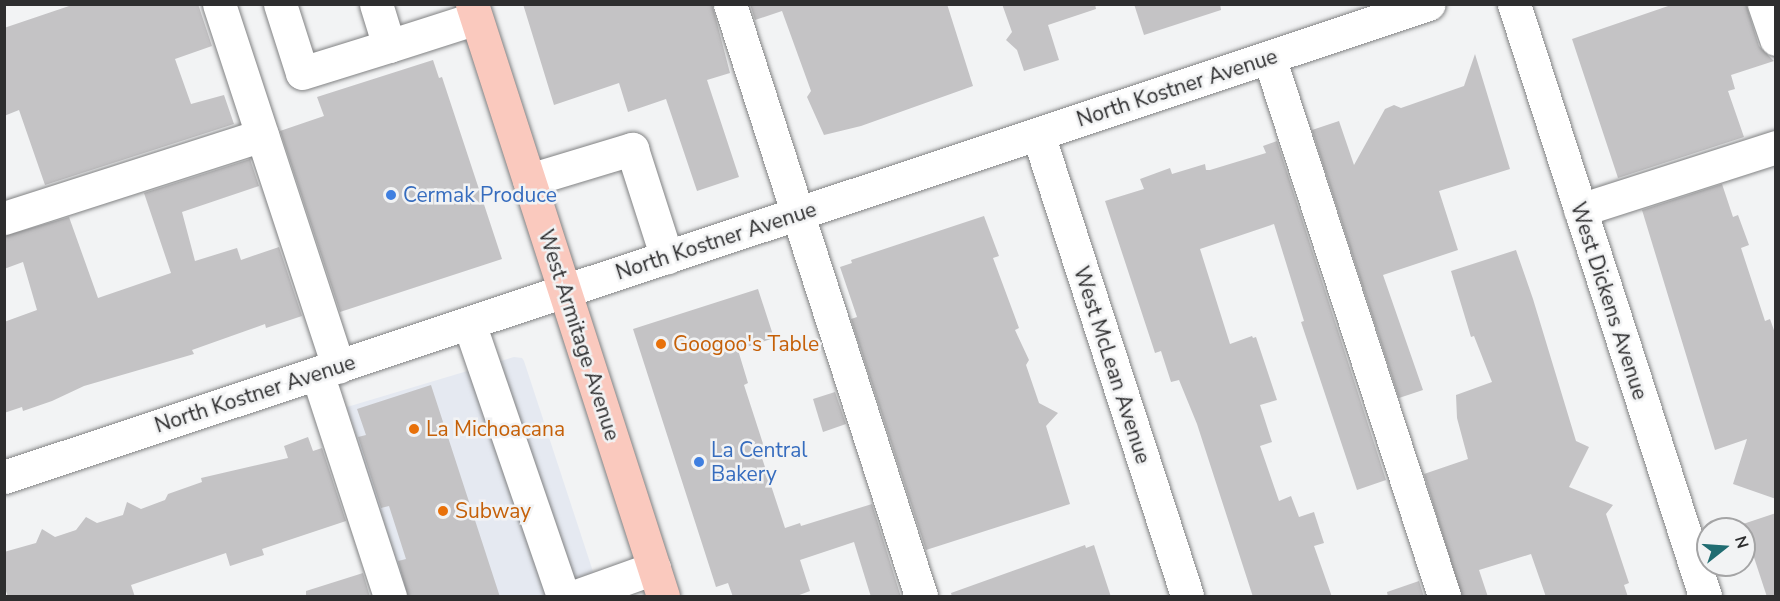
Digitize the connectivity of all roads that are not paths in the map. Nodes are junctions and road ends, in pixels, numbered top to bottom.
1 (219, 4) edge
2 (280, 4) edge
3 (376, 4) edge
4 (730, 4) edge
5 (1428, 4) edge
6 (1514, 4) edge
7 (1764, 4) edge
8 (474, 11) edge
9 (1776, 39) edge
10 (389, 46) junction
11 (1269, 57) junction
12 (1038, 134) junction
13 (262, 135) junction
14 (1776, 147) edge
15 (529, 180) junction
16 (1580, 210) junction
17 (797, 214) junction
18 (4, 218) edge
19 (667, 258) junction
20 (564, 291) junction
21 (469, 323) junction
22 (328, 370) junction
23 (4, 477) edge
24 (659, 582) edge
25 (390, 597) edge
26 (563, 597) edge
27 (576, 597) edge
28 (921, 597) edge
29 (1187, 597) edge
30 (1444, 597) edge
31 (1705, 597) edge

1 - 13 street
2 - 10 street
3 - 10 street
4 - 17 street
5 - 11 street, North Kostner Avenue
6 - 16 street, West Dickens Avenue
7 - 9 street
8 - 10 street
8 - 15 main road, West Armitage Avenue
11 - 12 street, North Kostner Avenue
11 - 30 street
12 - 17 street, North Kostner Avenue
12 - 29 street, West McLean Avenue
13 - 18 street
13 - 22 street
14 - 16 street
15 - 19 street
15 - 20 main road, West Armitage Avenue
16 - 31 street, West Dickens Avenue
17 - 19 street, North Kostner Avenue
17 - 28 street
19 - 20 street, North Kostner Avenue
20 - 21 street, North Kostner Avenue
20 - 24 main road, West Armitage Avenue
21 - 22 street, North Kostner Avenue
21 - 26 street
22 - 23 street, North Kostner Avenue
22 - 25 street
24 - 27 street

